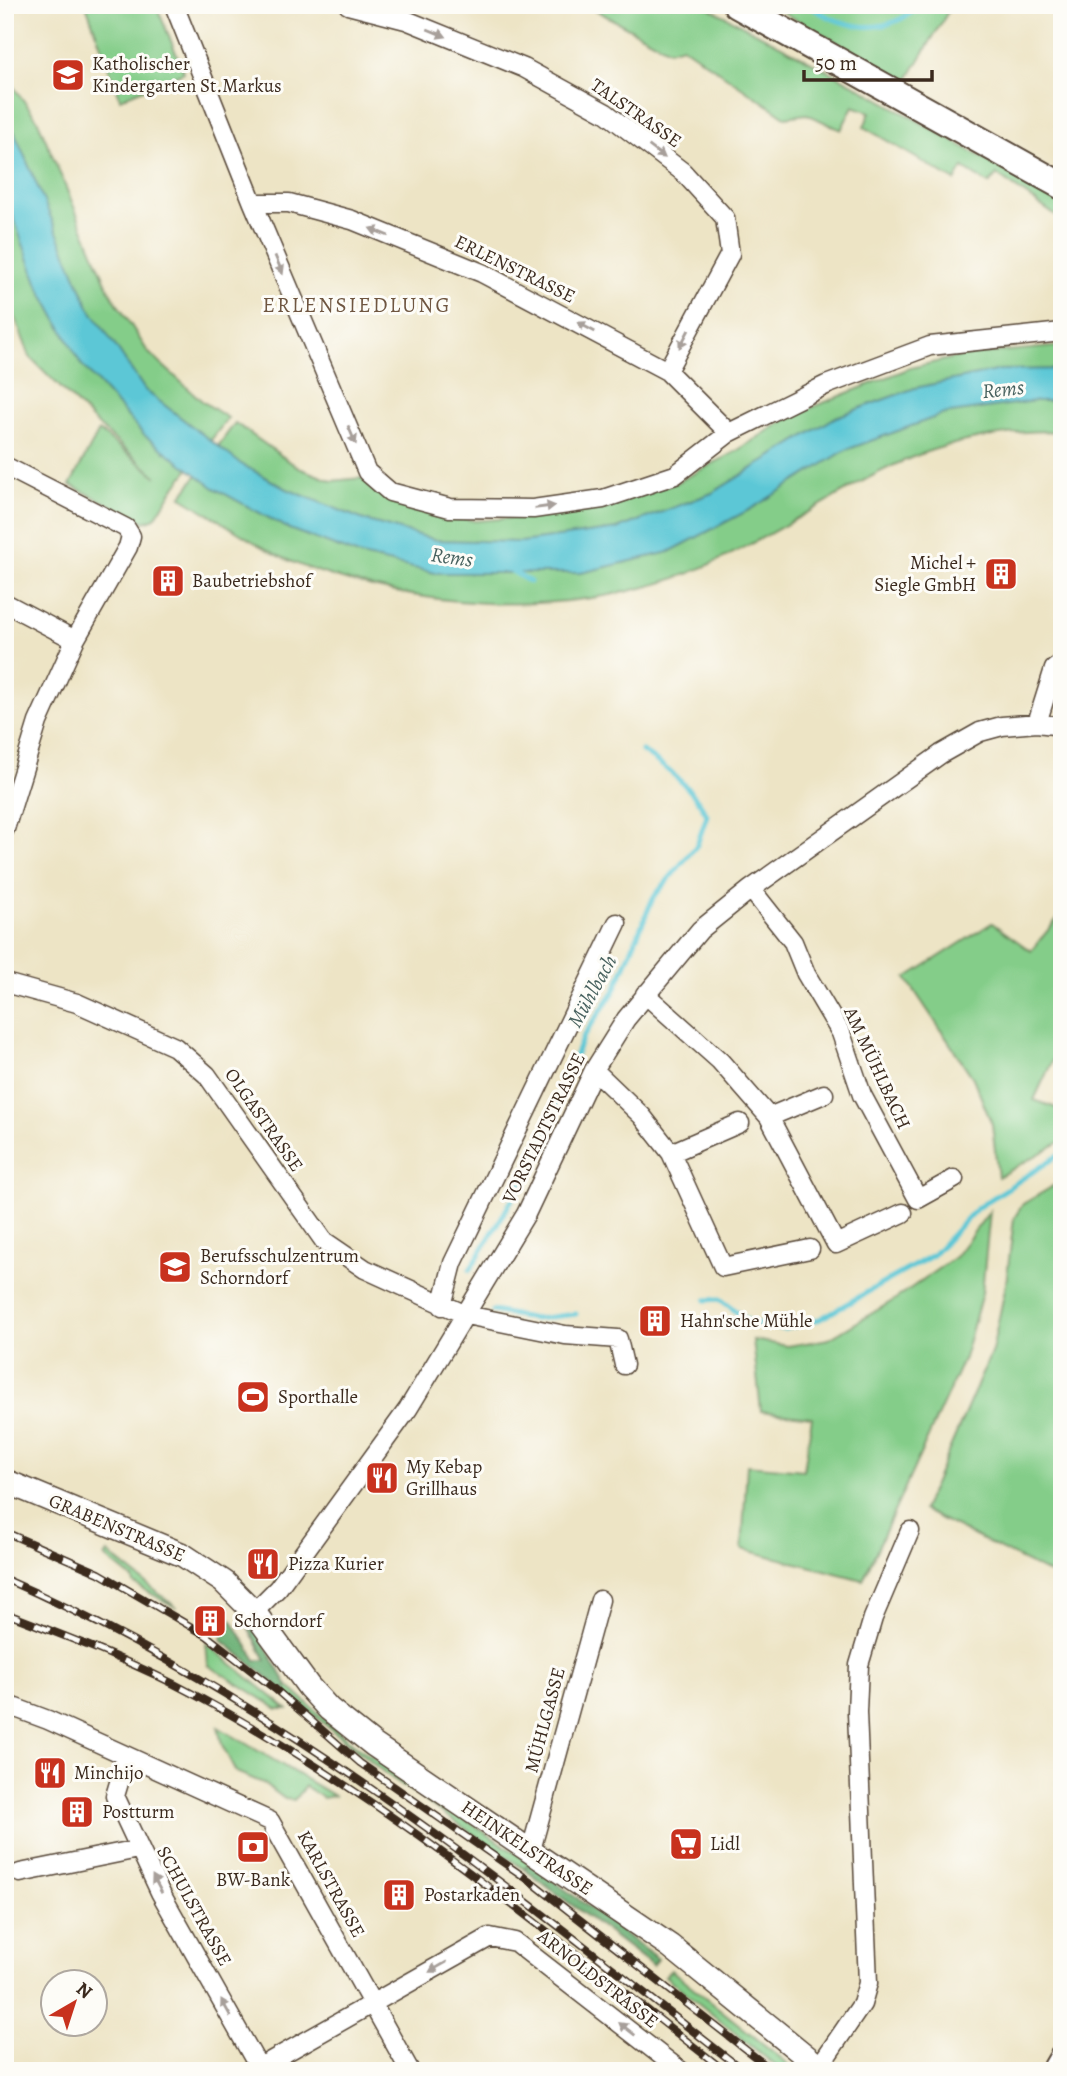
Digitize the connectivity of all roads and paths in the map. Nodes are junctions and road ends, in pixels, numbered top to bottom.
1 (174, 5) edge
2 (348, 5) edge
3 (737, 5) edge
4 (1062, 186) edge
5 (253, 203) junction
6 (1062, 332) edge
7 (667, 371) junction
8 (729, 433) junction
9 (5, 466) edge
10 (5, 603) edge
11 (75, 640) junction
12 (1062, 663) edge
13 (1037, 723) junction
14 (1062, 726) edge
15 (5, 829) edge
16 (751, 889) junction
17 (617, 923) dead end
18 (5, 983) edge
19 (645, 994) junction
20 (594, 1070) junction
21 (824, 1094) dead end
22 (769, 1117) junction
23 (740, 1123) dead end
24 (671, 1153) junction
25 (954, 1179) dead end
26 (903, 1213) dead end
27 (810, 1249) dead end
28 (442, 1306) junction
29 (466, 1315) junction
30 (624, 1365) dead end
31 (5, 1481) edge
32 (910, 1531) dead end
33 (600, 1600) dead end
34 (254, 1612) junction
35 (5, 1704) edge
36 (127, 1756) junction
37 (138, 1849) junction
38 (531, 1850) junction
39 (20, 1873) dead end
40 (373, 2004) junction
41 (1062, 2059) edge
42 (258, 2069) edge
43 (822, 2069) edge
44 (410, 2071) edge
45 (681, 2071) edge
46 (1055, 2071) edge

1 - 5 street
2 -> 7 street, TALSTRASSE
3 - 4 main road
7 -> 5 street, ERLENSTRASSE
5 -> 8 street
6 - 8 street
7 - 8 street, ERLENSTRASSE
9 - 11 street
10 - 11 street
11 - 15 street
12 - 13 street
13 - 14 street, VORSTADTSTRASSE
13 - 16 street, VORSTADTSTRASSE
16 - 19 street, VORSTADTSTRASSE
16 - 25 street, AM MÜHLBACH
17 - 28 street, VORSTADTSTRASSE
18 - 28 street, OLGASTRASSE
19 - 20 street, VORSTADTSTRASSE
19 - 22 street
20 - 24 street
20 - 29 street, VORSTADTSTRASSE
21 - 22 street
22 - 26 street
23 - 24 street
24 - 27 street
28 - 29 street, OLGASTRASSE
29 - 30 street
29 - 34 street, VORSTADTSTRASSE
31 - 34 street, GRABENSTRASSE
32 - 43 street, HEINKELSTRASSE
33 - 38 street, MÜHLGASSE
34 - 38 street, HEINKELSTRASSE
35 - 36 street, KARLSTRASSE
36 - 37 street, SCHULSTRASSE
36 - 40 street, KARLSTRASSE
37 - 39 street
42 -> 37 street, SCHULSTRASSE
38 - 43 street, HEINKELSTRASSE
40 - 42 street, ARNOLDSTRASSE
40 - 44 street, KARLSTRASSE
45 -> 40 street, ARNOLDSTRASSE
41 - 46 main road

